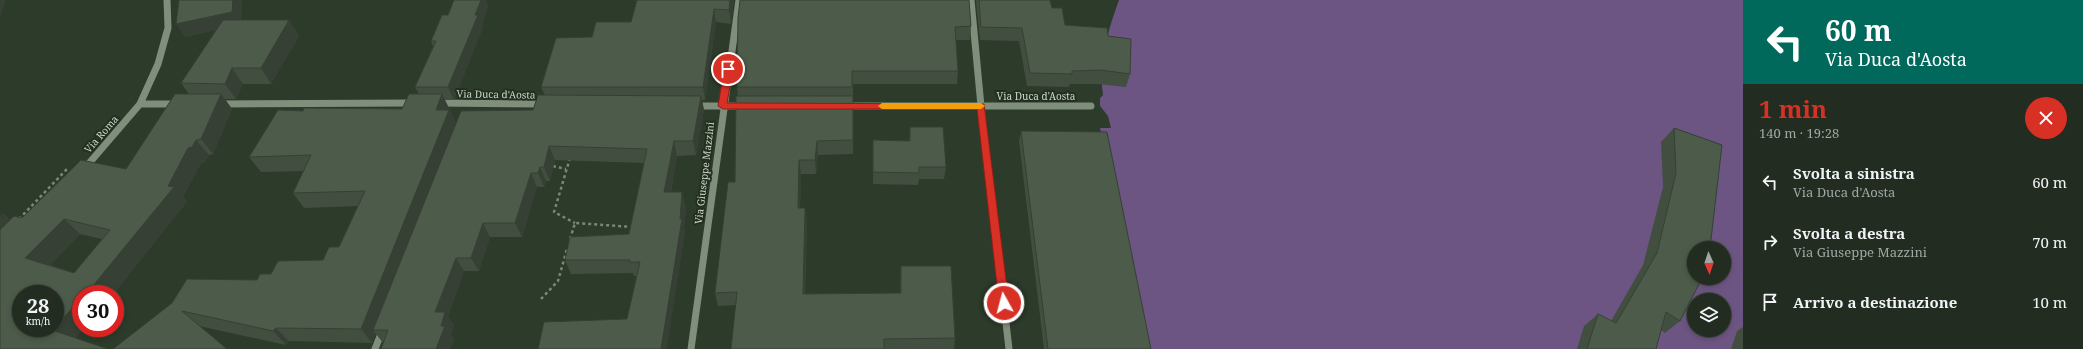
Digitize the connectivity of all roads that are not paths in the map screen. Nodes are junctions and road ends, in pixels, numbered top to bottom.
1 (167, 0) edge
2 (739, 0) edge
3 (971, 0) edge
4 (424, 103) edge
5 (431, 103) edge
6 (140, 104) junction
7 (188, 104) edge
8 (211, 104) edge
9 (549, 104) edge
10 (683, 106) edge
11 (723, 106) junction
12 (754, 106) edge
13 (840, 106) edge
14 (981, 106) junction
15 (1091, 106) dead end
16 (78, 175) edge
17 (384, 327) edge
18 (375, 349) edge
19 (690, 349) edge
20 (1009, 349) edge

1 - 6 street, Via Roma
2 - 11 street, Via Giuseppe Mazzini
3 - 14 street
4 - 8 street
5 - 9 street, Via Duca d'Aosta
6 - 7 street
6 - 16 street, Via Roma
10 - 11 street
11 - 12 street
11 - 19 street, Via Giuseppe Mazzini
13 - 14 street, Via Duca d'Aosta
14 - 15 street, Via Duca d'Aosta
14 - 20 street
17 - 18 street

